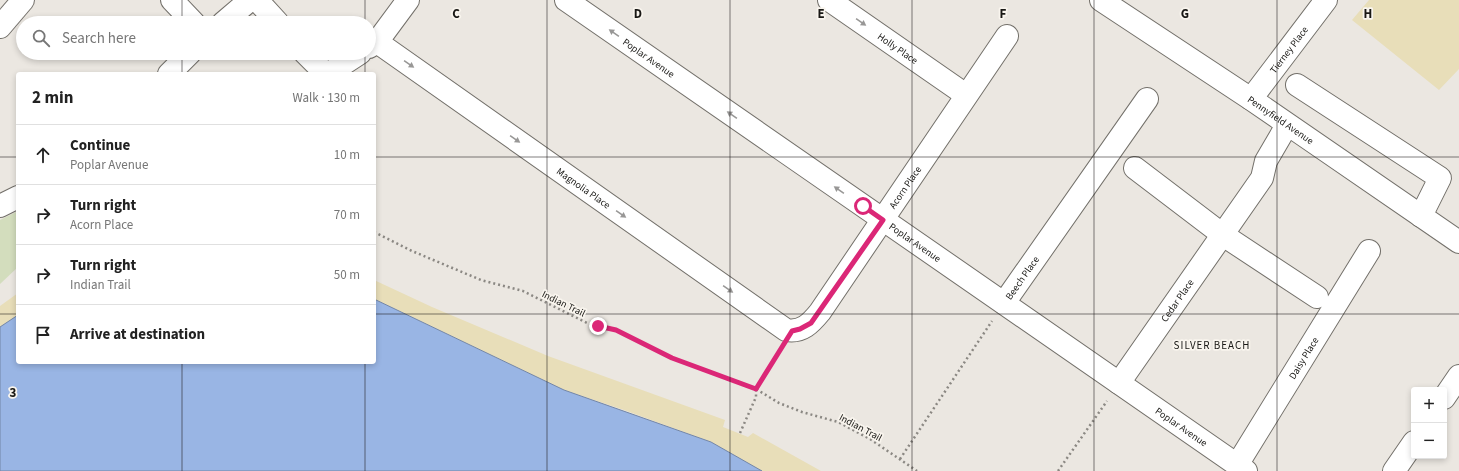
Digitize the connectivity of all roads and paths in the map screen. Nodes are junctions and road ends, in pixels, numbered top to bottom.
1 (23, 0) edge
2 (172, 0) edge
3 (250, 0) edge
4 (257, 0) edge
5 (566, 0) edge
6 (829, 0) edge
7 (1100, 0) edge
8 (1326, 0) edge
9 (400, 3) edge
10 (187, 16) edge
11 (231, 16) edge
12 (272, 16) edge
13 (0, 27) edge
14 (1007, 36) dead end
15 (376, 37) edge
16 (376, 52) edge
17 (183, 60) edge
18 (312, 60) edge
19 (349, 60) edge
20 (171, 72) edge
21 (325, 72) edge
22 (330, 72) edge
23 (1297, 85) dead end
24 (966, 95) junction
25 (1147, 99) dead end
26 (1251, 99) junction
27 (1288, 125) junction
28 (1135, 168) dead end
29 (16, 198) edge
30 (0, 206) edge
31 (1420, 216) junction
32 (883, 220) junction
33 (376, 233) edge
34 (1223, 234) junction
35 (1459, 242) edge
36 (1369, 251) dead end
37 (1317, 297) dead end
38 (1004, 304) junction
39 (792, 331) junction
40 (1459, 376) edge
41 (1119, 383) junction
42 (756, 389) junction
43 (1447, 394) edge
44 (740, 433) dead end
45 (1411, 446) edge
46 (900, 458) junction
47 (1241, 468) edge
48 (917, 471) edge
49 (1058, 471) edge
50 (1394, 471) edge

1 - 13 street
2 - 10 street
3 - 11 street
4 - 12 street
32 -> 5 street, Poplar Avenue
6 -> 24 street, Holly Place
7 - 26 street, Pennyfield Avenue
8 - 26 street, Tierney Place
9 - 15 street
14 - 24 street, Acorn Place
16 -> 39 street, Magnolia Place
17 - 20 street
18 - 21 street
19 - 22 street
23 - 31 street
24 - 32 street, Acorn Place
25 - 38 street, Beech Place
26 - 27 street, Pennyfield Avenue
27 - 31 street, Pennyfield Avenue
27 - 34 street, Cedar Place
28 - 34 street
29 - 30 street
31 - 35 street, Pennyfield Avenue
32 - 38 street, Poplar Avenue
32 - 39 street, Acorn Place
33 - 42 path, Indian Trail
34 - 37 street
34 - 41 street, Cedar Place
36 - 47 street, Daisy Place
38 - 41 street, Poplar Avenue
38 - 46 path, Beech Place
39 - 42 path
40 - 43 street
41 - 47 street, Poplar Avenue
41 - 49 path
42 - 44 path
42 - 46 path, Indian Trail
45 - 50 street
46 - 48 path, Indian Trail

